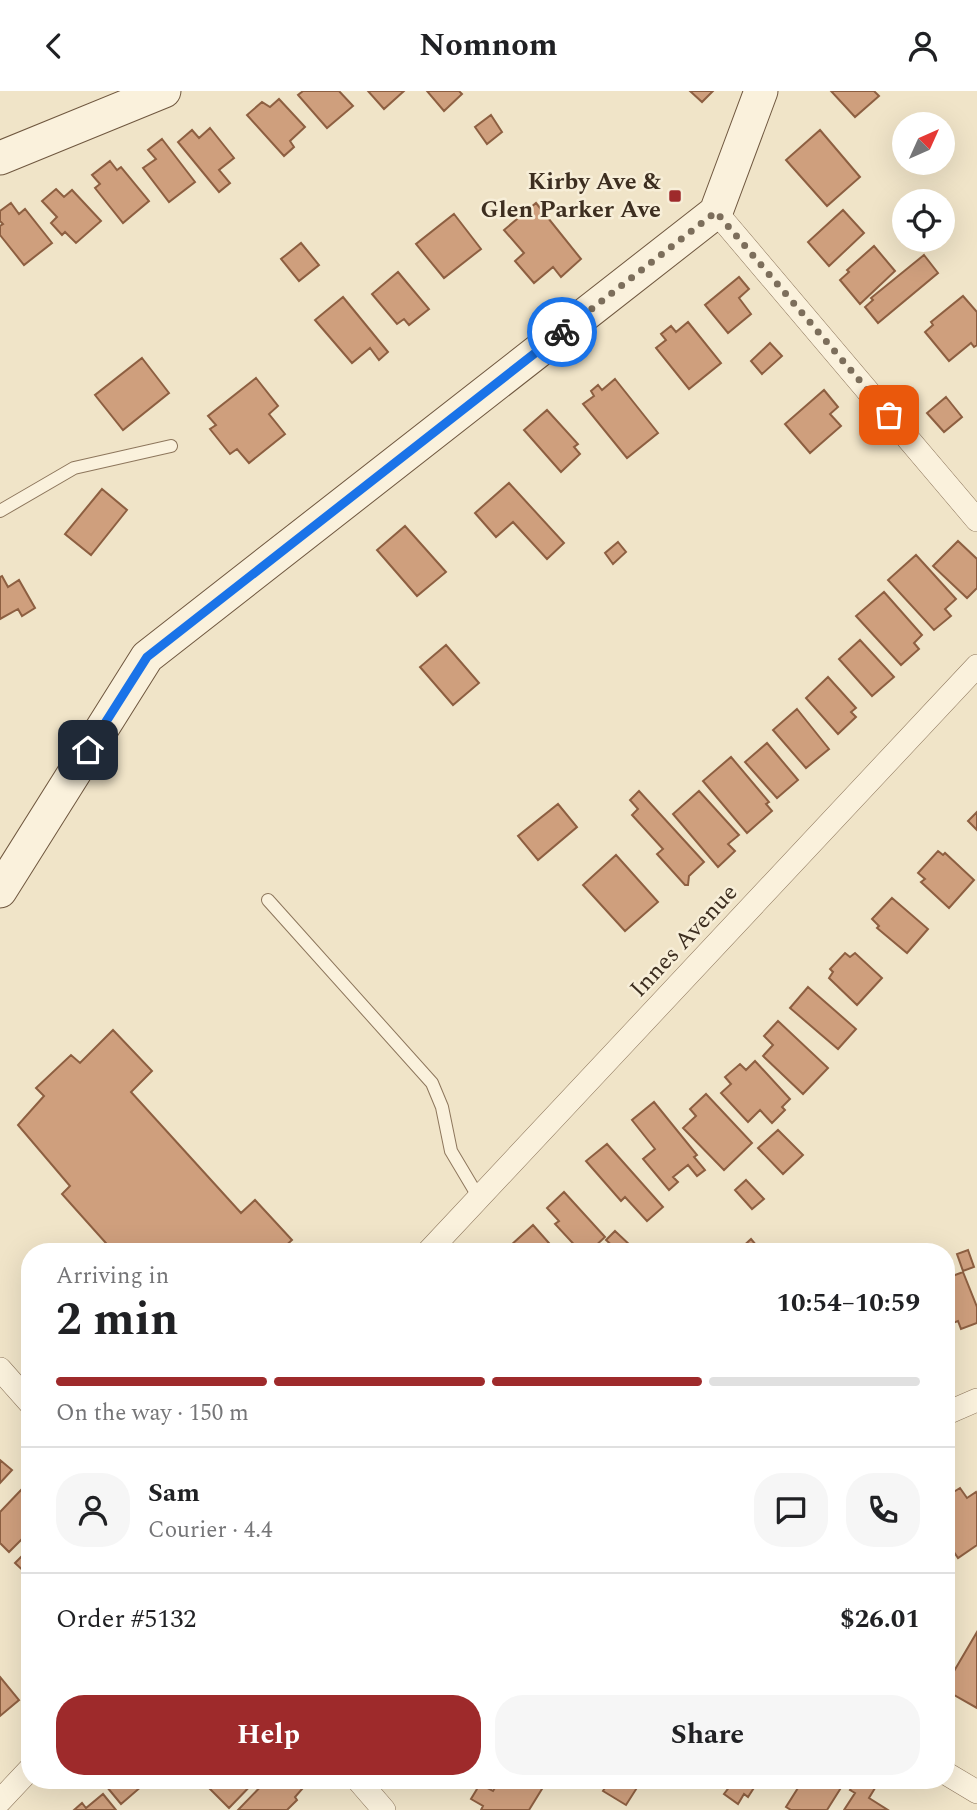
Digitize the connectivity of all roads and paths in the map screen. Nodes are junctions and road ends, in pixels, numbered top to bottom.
1 (164, 91) edge
2 (761, 91) edge
3 (0, 158) edge
4 (716, 212) junction
5 (171, 446) dead end
6 (0, 511) edge
7 (977, 520) edge
8 (977, 666) edge
9 (0, 891) edge
10 (268, 900) dead end
11 (478, 1198) junction
12 (436, 1243) edge
13 (0, 1369) edge
14 (21, 1393) edge
15 (977, 1400) edge
16 (955, 1410) edge
17 (21, 1779) edge
18 (955, 1779) edge
19 (366, 1789) edge
20 (977, 1792) edge
21 (0, 1801) edge
22 (384, 1810) edge

1 - 3 street
2 - 4 street
4 - 7 street
4 - 9 street
5 - 6 lane
8 - 11 street, Innes Avenue
10 - 11 lane
11 - 12 street, Innes Avenue
13 - 14 street
15 - 16 street
17 - 21 street
18 - 20 street
19 - 22 street

